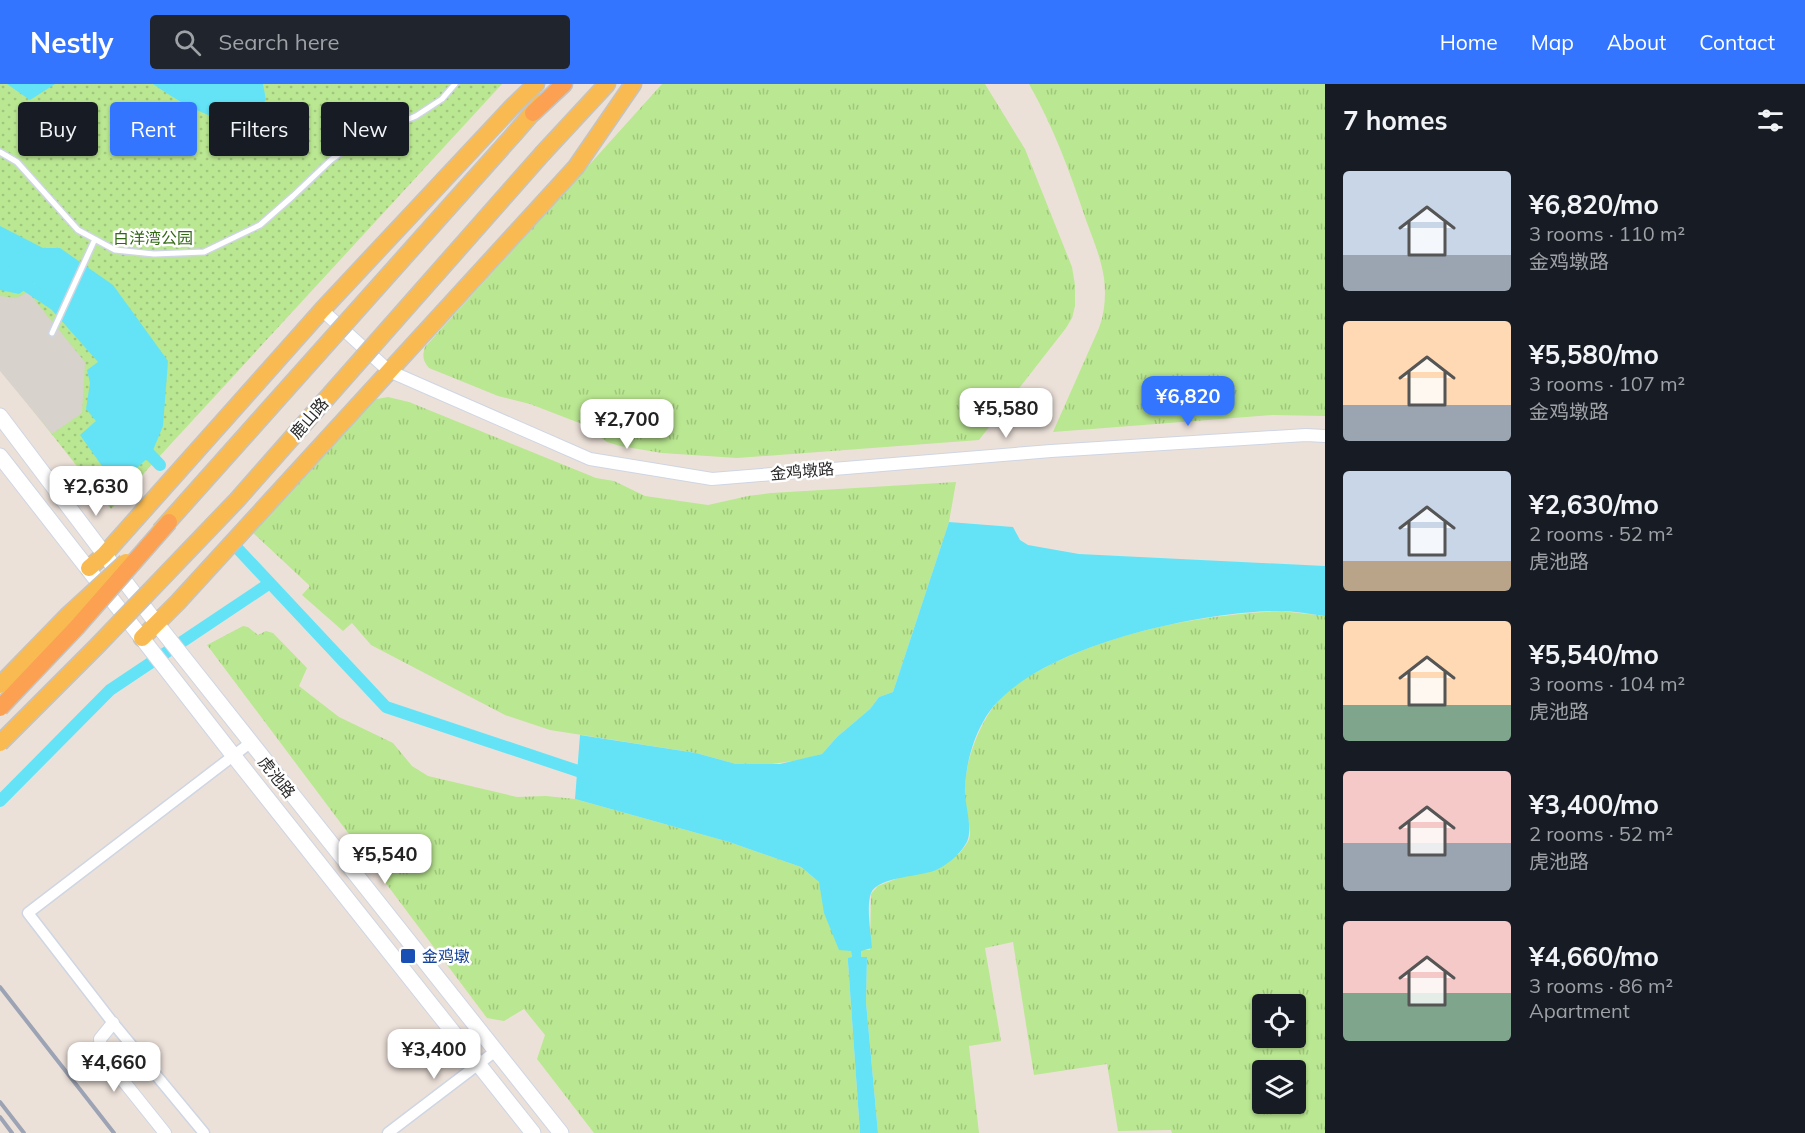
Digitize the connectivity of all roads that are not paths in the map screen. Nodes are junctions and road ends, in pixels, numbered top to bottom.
1 (455, 84) edge
2 (536, 84) edge
3 (557, 84) edge
4 (564, 84) edge
5 (607, 84) edge
6 (633, 84) edge
7 (533, 113) junction
8 (0, 152) edge
9 (95, 239) junction
10 (322, 310) junction
11 (52, 333) dead end
12 (389, 371) junction
13 (0, 416) edge
14 (1325, 436) edge
15 (0, 456) edge
16 (169, 522) junction
17 (104, 555) junction
18 (89, 568) junction
19 (162, 630) junction
20 (147, 644) junction
21 (0, 685) edge
22 (0, 708) edge
23 (0, 743) edge
24 (250, 743) junction
25 (233, 755) junction
26 (113, 1023) junction
27 (497, 1050) junction
28 (478, 1065) junction
29 (165, 1133) edge
30 (204, 1133) edge
31 (388, 1133) edge
32 (533, 1133) edge
33 (561, 1133) edge

1 - 9 lane
2 - 10 main road
3 - 7 main road
4 - 7 highway
5 - 23 main road, 鹿山路, bridge
6 - 12 main road
7 - 16 main road, bridge
8 - 9 lane
9 - 11 lane
10 - 12 street, 金鸡墩路
10 - 17 main road
12 - 14 street, 金鸡墩路
12 - 19 main road
13 - 17 main road, 虎池路
15 - 18 main road, 虎池路
16 - 21 main road, bridge
16 - 22 highway, bridge
17 - 18 main road
17 - 19 main road, 虎池路
18 - 20 main road, 虎池路
19 - 20 main road
19 - 24 main road, 虎池路
20 - 25 main road, 虎池路
24 - 25 street
24 - 27 main road, 虎池路
25 - 26 street
25 - 28 main road, 虎池路
26 - 29 street
26 - 30 street
27 - 28 street
27 - 33 main road, 虎池路
28 - 31 street
28 - 32 main road, 虎池路

